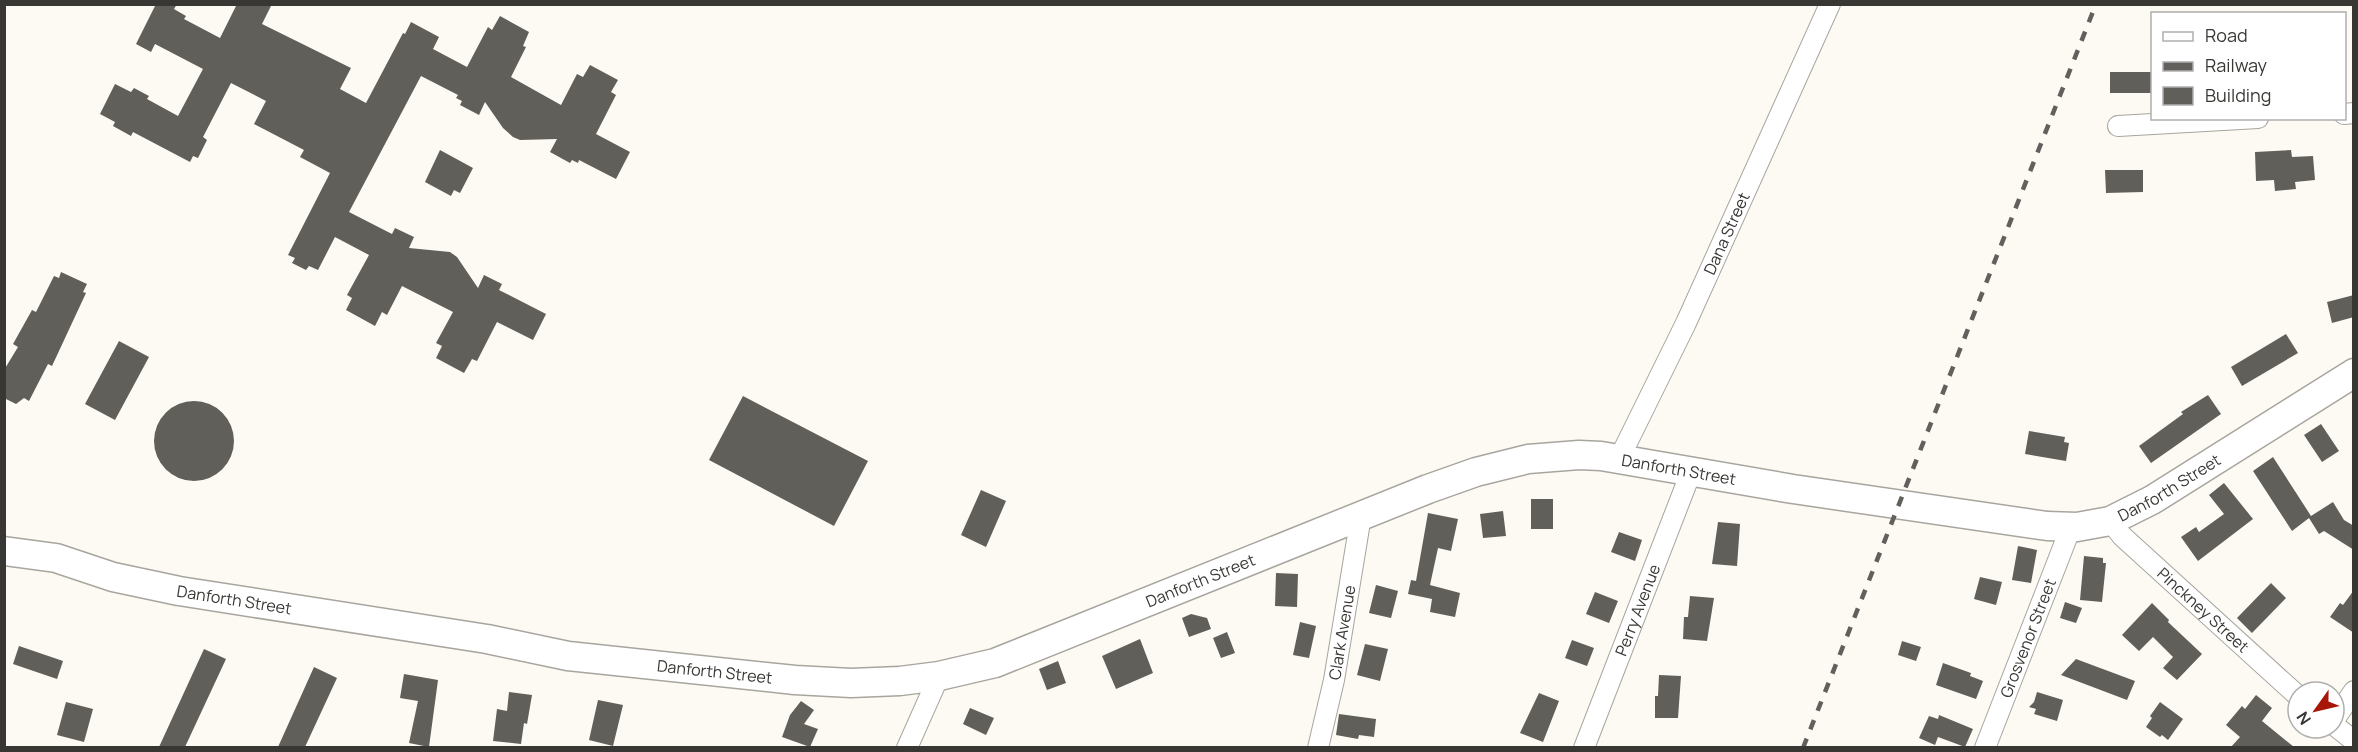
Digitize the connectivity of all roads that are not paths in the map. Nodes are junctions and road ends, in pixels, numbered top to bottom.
1 (1830, 4) edge
2 (2223, 120) edge
3 (2118, 126) dead end
4 (2354, 373) edge
5 (1619, 459) junction
6 (1691, 472) junction
7 (1361, 516) junction
8 (2110, 521) junction
9 (2071, 527) junction
10 (4, 551) edge
11 (939, 676) junction
12 (2286, 685) edge
13 (907, 747) edge
14 (1318, 747) edge
15 (1584, 747) edge
16 (1985, 747) edge

1 - 5 street, Dana Street
2 - 3 street
4 - 8 street, Danforth Street
5 - 6 street, Danforth Street
5 - 7 street, Danforth Street
6 - 9 street, Danforth Street
6 - 15 street, Perry Avenue
7 - 11 street, Danforth Street
7 - 14 street, Clark Avenue
8 - 9 street, Danforth Street
8 - 12 street, Pinckney Street
9 - 16 street, Grosvenor Street
10 - 11 street, Danforth Street
11 - 13 street

